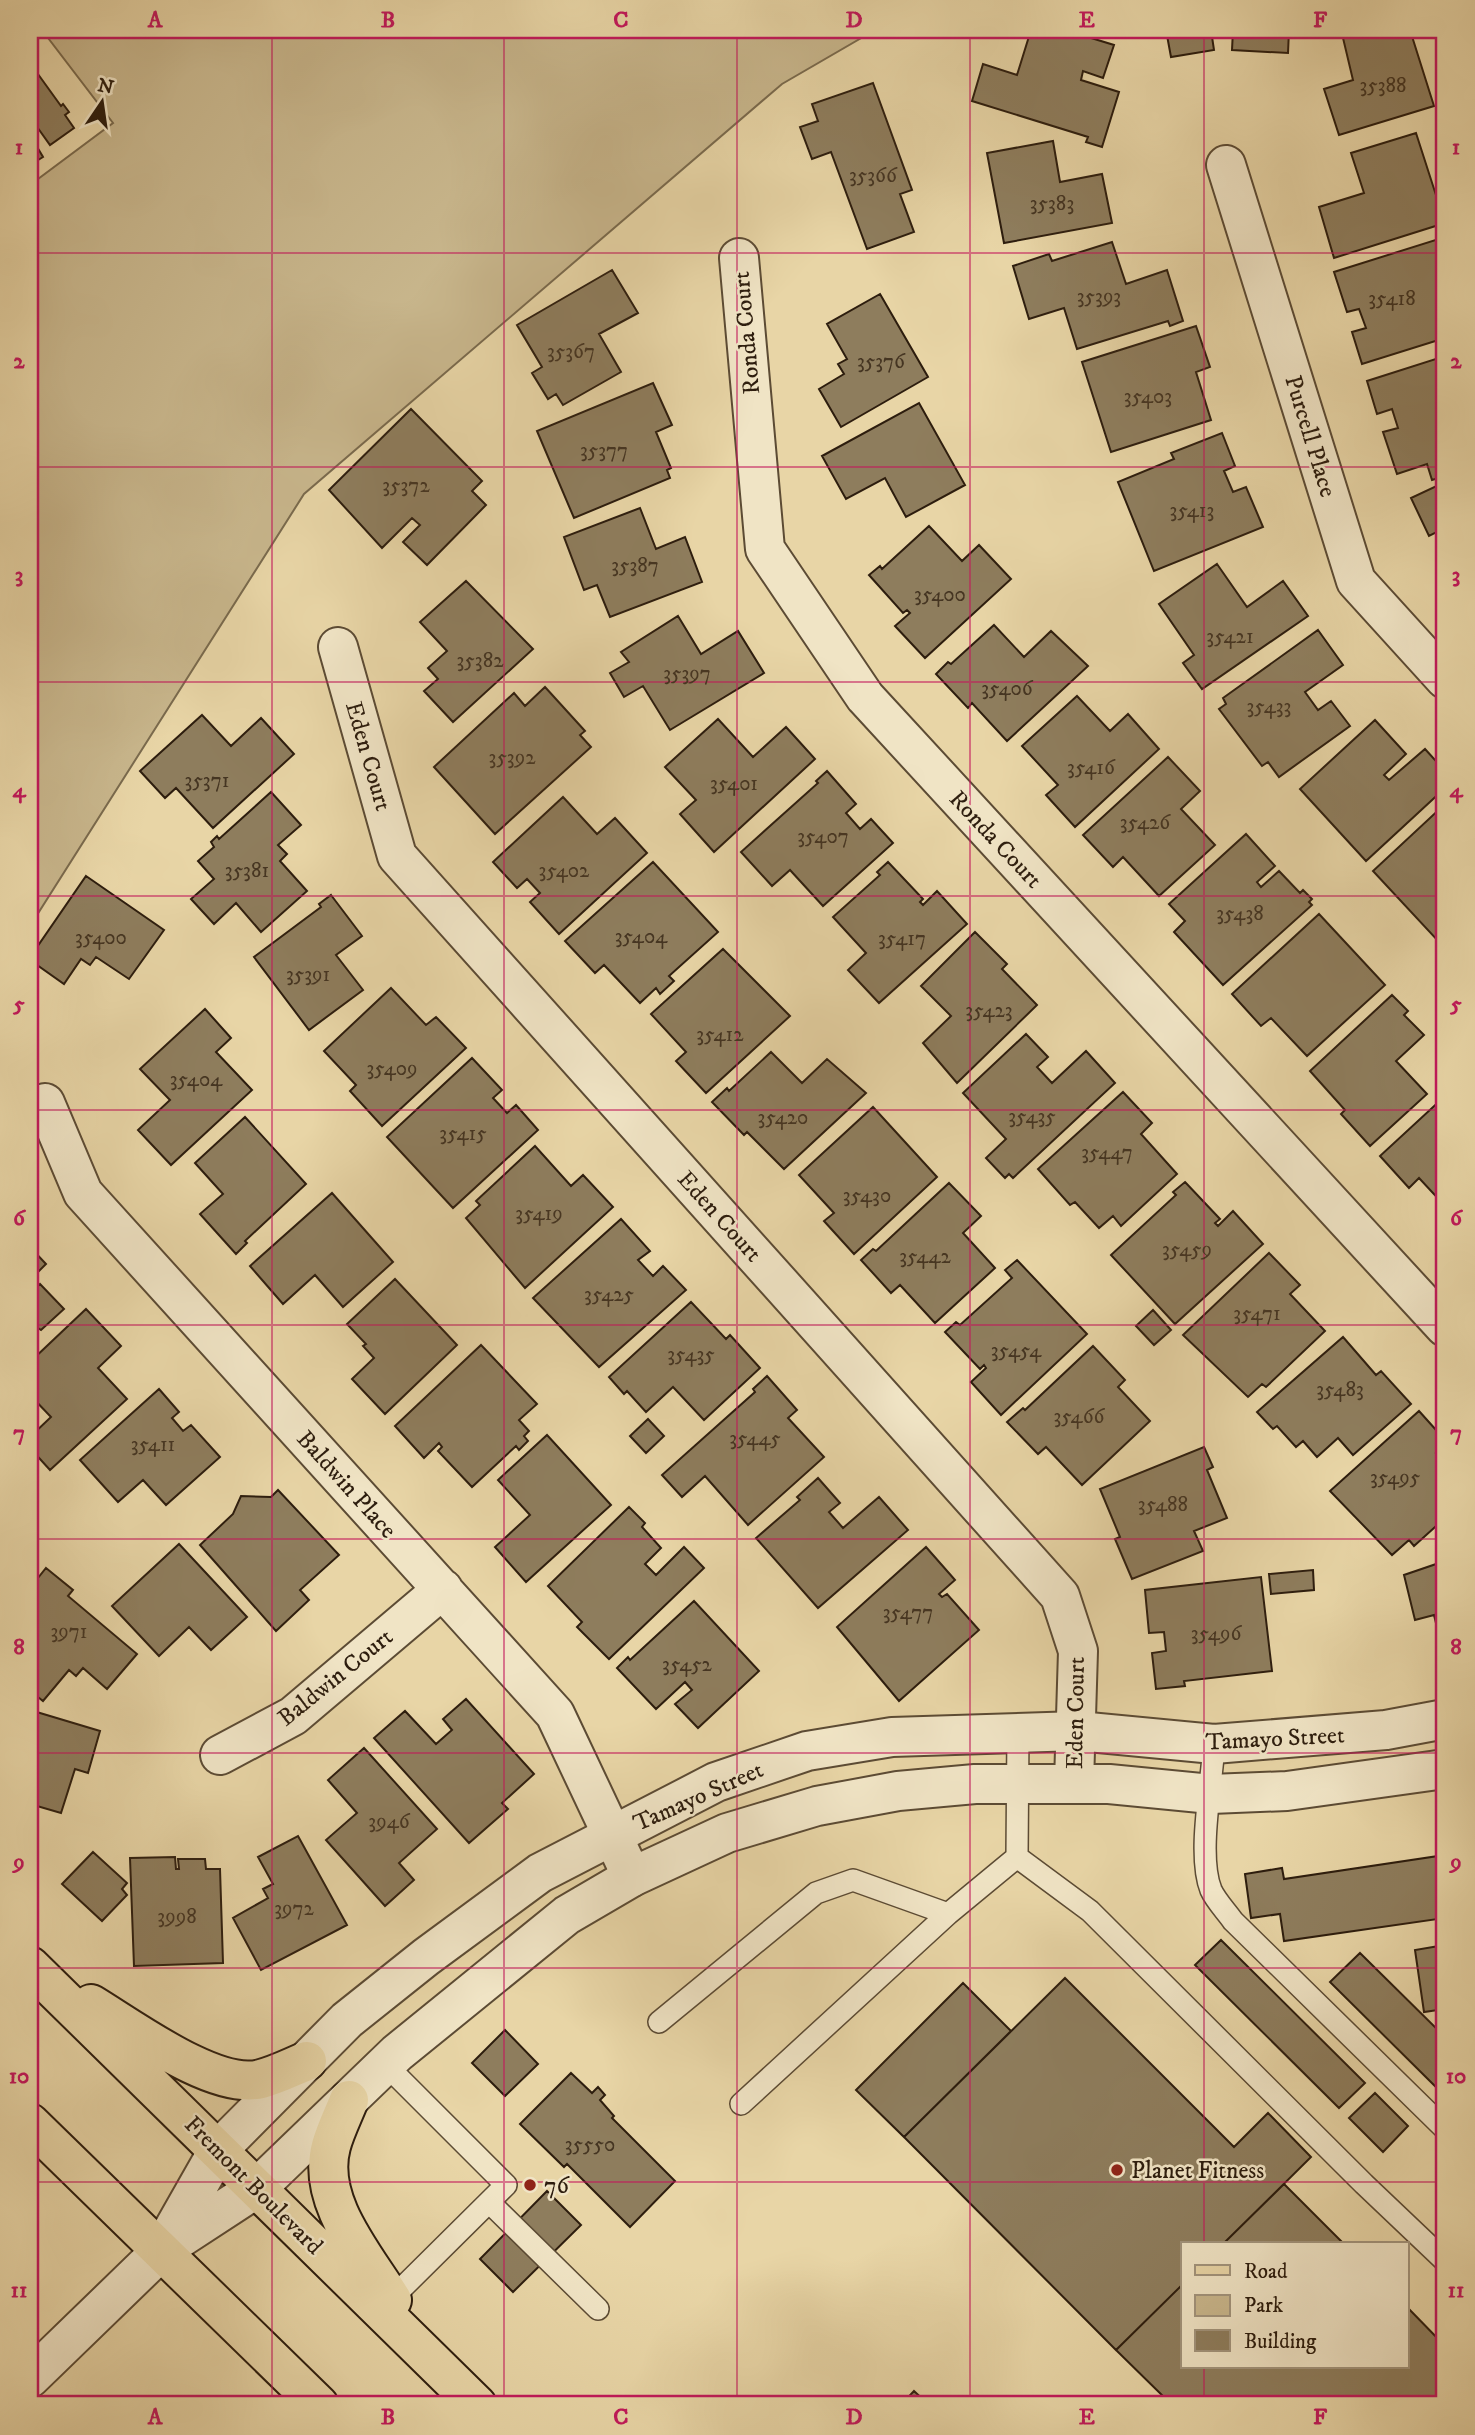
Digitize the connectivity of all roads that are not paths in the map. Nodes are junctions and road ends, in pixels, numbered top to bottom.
1 (1226, 165) dead end
2 (739, 258) dead end
3 (338, 647) dead end
4 (1445, 679) edge
5 (45, 1103) dead end
6 (1445, 1327) edge
7 (443, 1589) junction
8 (1445, 1719) edge
9 (1018, 1731) junction
10 (1078, 1731) junction
11 (1214, 1744) junction
12 (220, 1755) dead end
13 (1445, 1769) edge
14 (1018, 1782) junction
15 (1074, 1783) junction
16 (1211, 1794) junction
17 (612, 1834) junction
18 (1017, 1857) junction
19 (632, 1877) junction
20 (948, 1914) junction
21 (33, 1969) edge
22 (659, 2022) dead end
23 (307, 2061) junction
24 (385, 2064) junction
25 (349, 2100) junction
26 (741, 2104) dead end
27 (30, 2123) edge
28 (1445, 2129) edge
29 (219, 2149) junction
30 (257, 2188) junction
31 (489, 2202) junction
32 (161, 2251) junction
33 (1445, 2261) edge
34 (391, 2299) junction
35 (598, 2308) dead end
36 (424, 2352) junction
37 (30, 2378) edge
38 (319, 2405) edge
39 (477, 2405) edge

1 - 4 street, Purcell Place
2 - 6 street, Ronda Court
3 - 10 street, Eden Court
5 - 7 street, Baldwin Place
7 - 12 street, Baldwin Court
7 - 17 street, Baldwin Place
8 - 11 street, Tamayo Street
9 - 10 street, Tamayo Street
9 - 14 lane
9 - 17 street, Tamayo Street
10 - 11 street, Tamayo Street
10 - 15 street, Eden Court
11 - 16 lane
13 - 16 street, Tamayo Street
14 - 15 street, Tamayo Street
14 - 18 lane
14 - 19 street, Tamayo Street
15 - 16 street, Tamayo Street
16 - 28 lane
17 - 19 street, Baldwin Place
17 - 23 street, Tamayo Street
18 - 20 lane
18 - 33 lane
19 - 24 street, Tamayo Street
20 - 22 lane
20 - 26 lane
21 - 23 main road
21 - 29 main road, Fremont Boulevard
23 - 29 street, Tamayo Street
24 - 25 street, Tamayo Street
24 - 31 lane
25 - 30 street, Tamayo Street
25 - 34 main road
27 - 32 main road
29 - 30 main road, Fremont Boulevard
29 - 32 street, Tamayo Street
30 - 32 street, Tamayo Street
30 - 36 main road, Fremont Boulevard
31 - 34 lane
31 - 35 lane
32 - 37 street, Tamayo Street
32 - 38 main road
34 - 36 main road
36 - 39 main road, Fremont Boulevard

